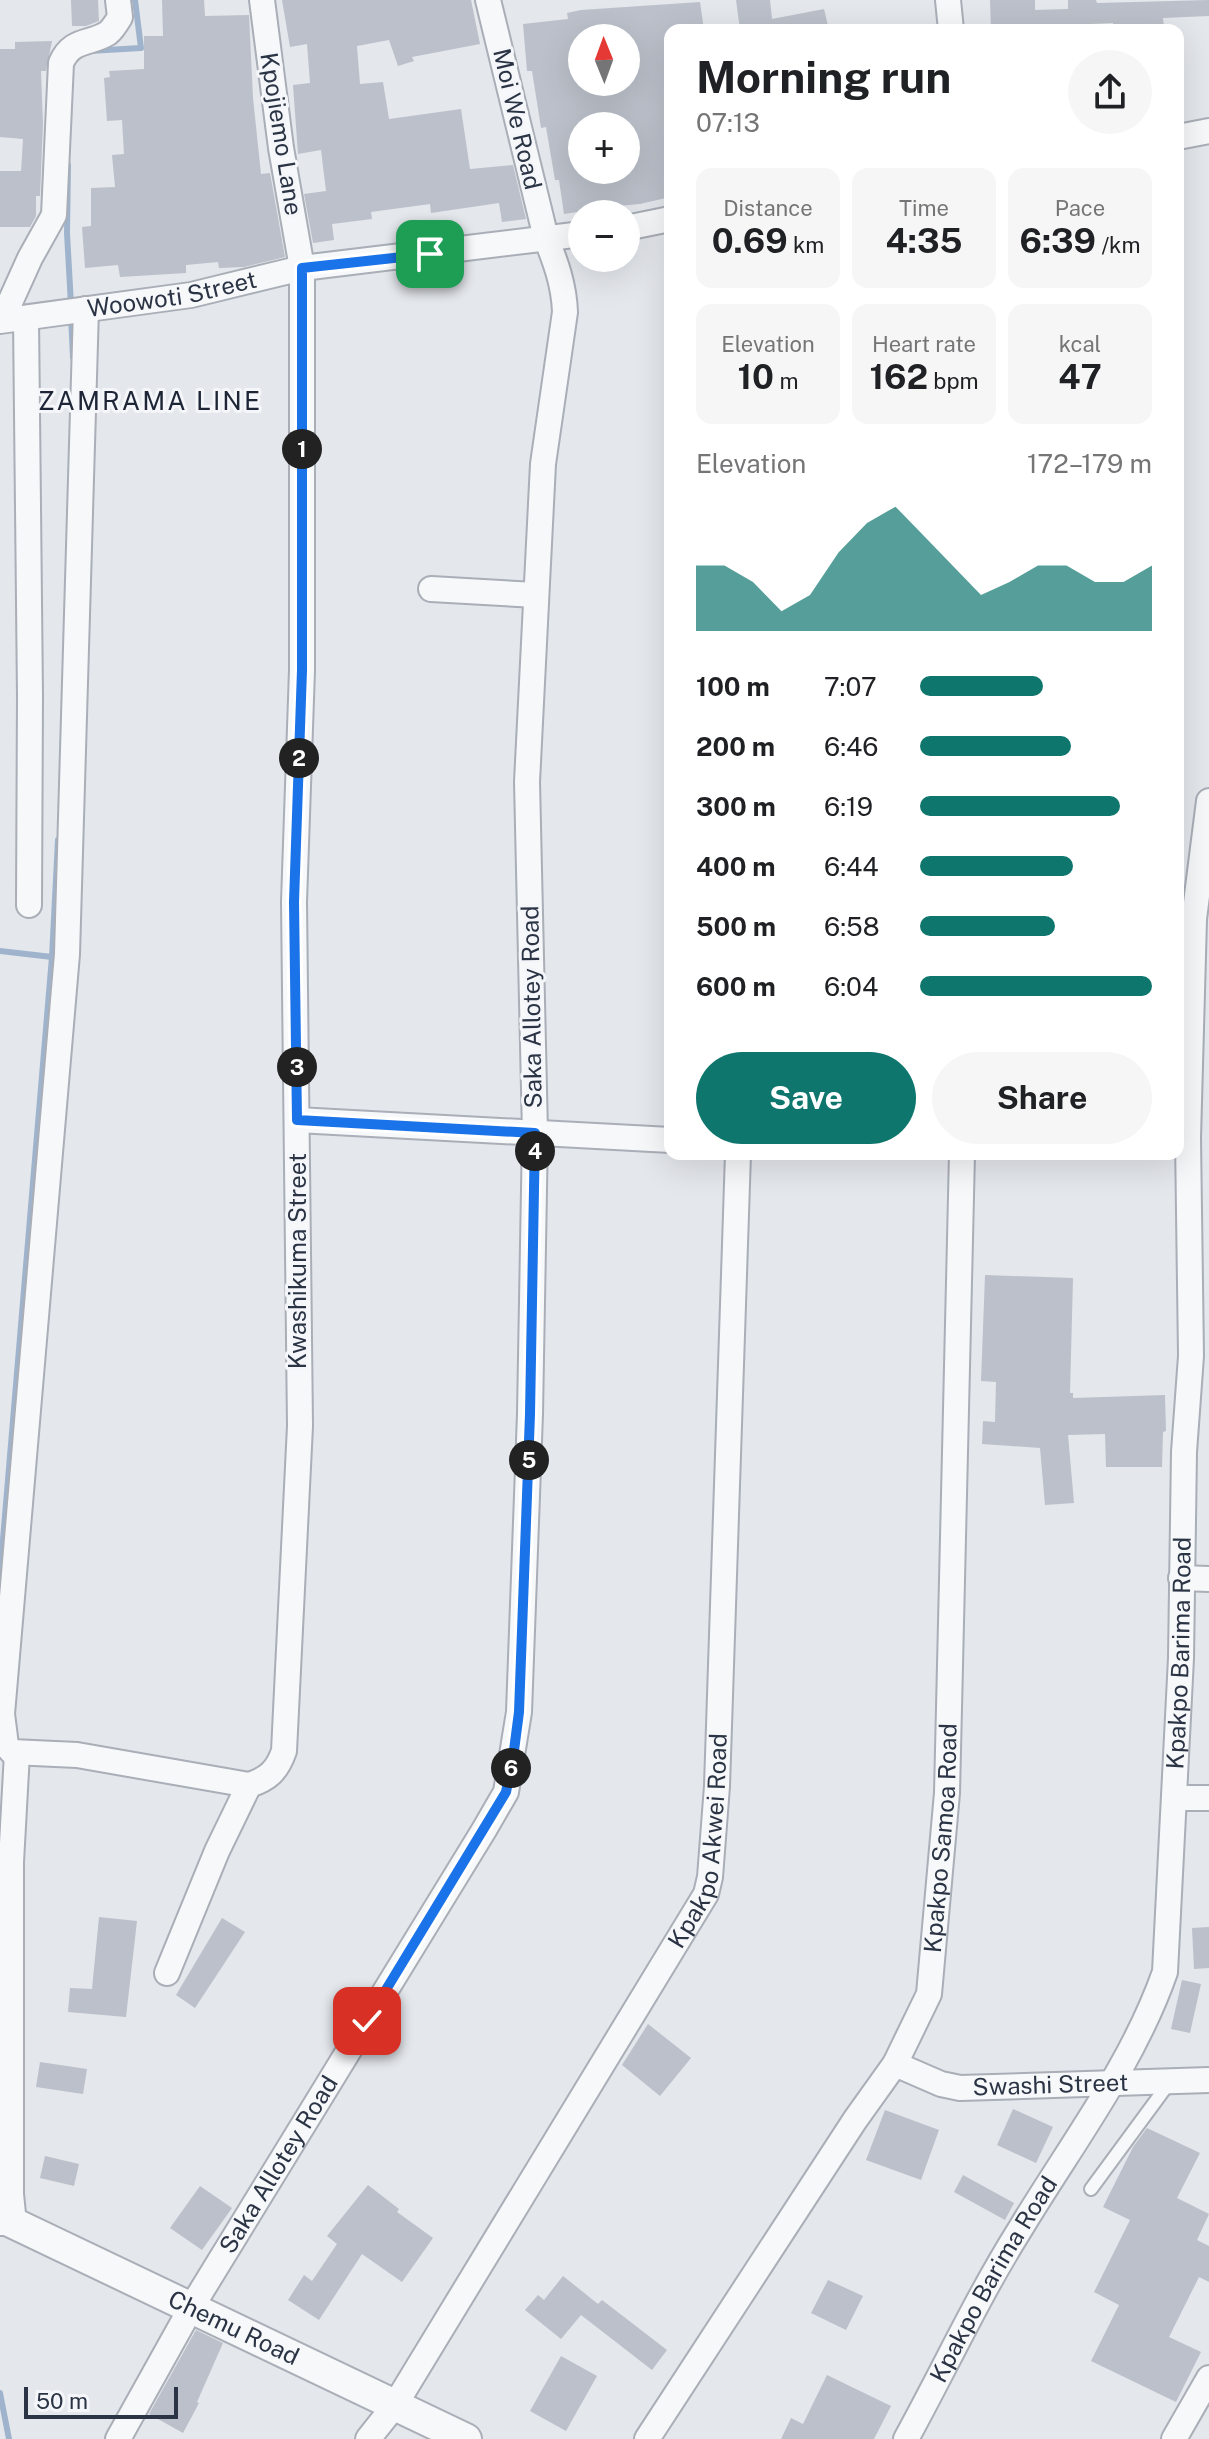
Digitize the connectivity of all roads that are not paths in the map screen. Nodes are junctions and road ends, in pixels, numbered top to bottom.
1 (118, 0) edge
2 (262, 0) edge
3 (488, 0) edge
4 (948, 0) edge
5 (950, 24) edge
6 (1209, 131) edge
7 (1184, 136) edge
8 (664, 220) edge
9 (640, 225) edge
10 (568, 236) edge
11 (546, 238) junction
12 (302, 268) junction
13 (80, 310) junction
14 (19, 318) edge
15 (431, 589) dead end
16 (536, 595) junction
17 (1209, 801) edge
18 (29, 905) dead end
19 (297, 1120) junction
20 (535, 1133) junction
21 (1192, 1138) edge
22 (664, 1140) edge
23 (738, 1160) edge
24 (962, 1160) edge
25 (1200, 1356) edge
26 (1181, 1578) junction
27 (1209, 1579) edge
28 (17, 1753) junction
29 (240, 1785) junction
30 (1174, 1798) junction
31 (1209, 1798) edge
32 (167, 1973) dead end
33 (895, 2064) junction
34 (1171, 2080) junction
35 (1209, 2080) edge
36 (1113, 2084) junction
37 (1091, 2189) dead end
38 (7, 2222) edge
39 (191, 2308) junction
40 (1209, 2378) edge
41 (395, 2405) junction
42 (118, 2439) edge
43 (368, 2439) edge
44 (466, 2439) edge
45 (647, 2439) edge
46 (906, 2439) edge
47 (1174, 2439) edge

1 - 14 street
2 - 12 street, Kpojiemo Lane
3 - 11 street, Moi We Road
4 - 5 street
6 - 7 street
8 - 9 street
10 - 11 street, Woowoti Street
11 - 12 street, Woowoti Street
11 - 16 street, Saka Allotey Road
12 - 13 street, Woowoti Street
12 - 19 street, Kwashikuma Street
13 - 14 street, Woowoti Street
13 - 28 street
14 - 18 street
15 - 16 street
16 - 20 street, Saka Allotey Road
17 - 21 street, Kpakpo Barima Road
19 - 20 street
19 - 29 street, Kwashikuma Street
20 - 22 street
20 - 39 street, Saka Allotey Road
21 - 25 street, Kpakpo Barima Road
23 - 41 street, Kpakpo Akwei Road
24 - 33 street, Kpakpo Samoa Road
25 - 26 street, Kpakpo Barima Road
26 - 27 street
26 - 30 street, Kpakpo Barima Road
28 - 29 street
28 - 38 street
29 - 32 street
30 - 31 street
30 - 36 street, Kpakpo Barima Road
33 - 36 street, Swashi Street
33 - 45 street, Kpakpo Samoa Road
34 - 35 street, Swashi Street
34 - 36 street, Swashi Street
34 - 37 lane
36 - 46 street, Kpakpo Barima Road
38 - 39 street, Chemu Road
39 - 41 street, Chemu Road
39 - 42 street, Saka Allotey Road
40 - 47 street
41 - 43 street, Kpakpo Akwei Road
41 - 44 street, Chemu Road

